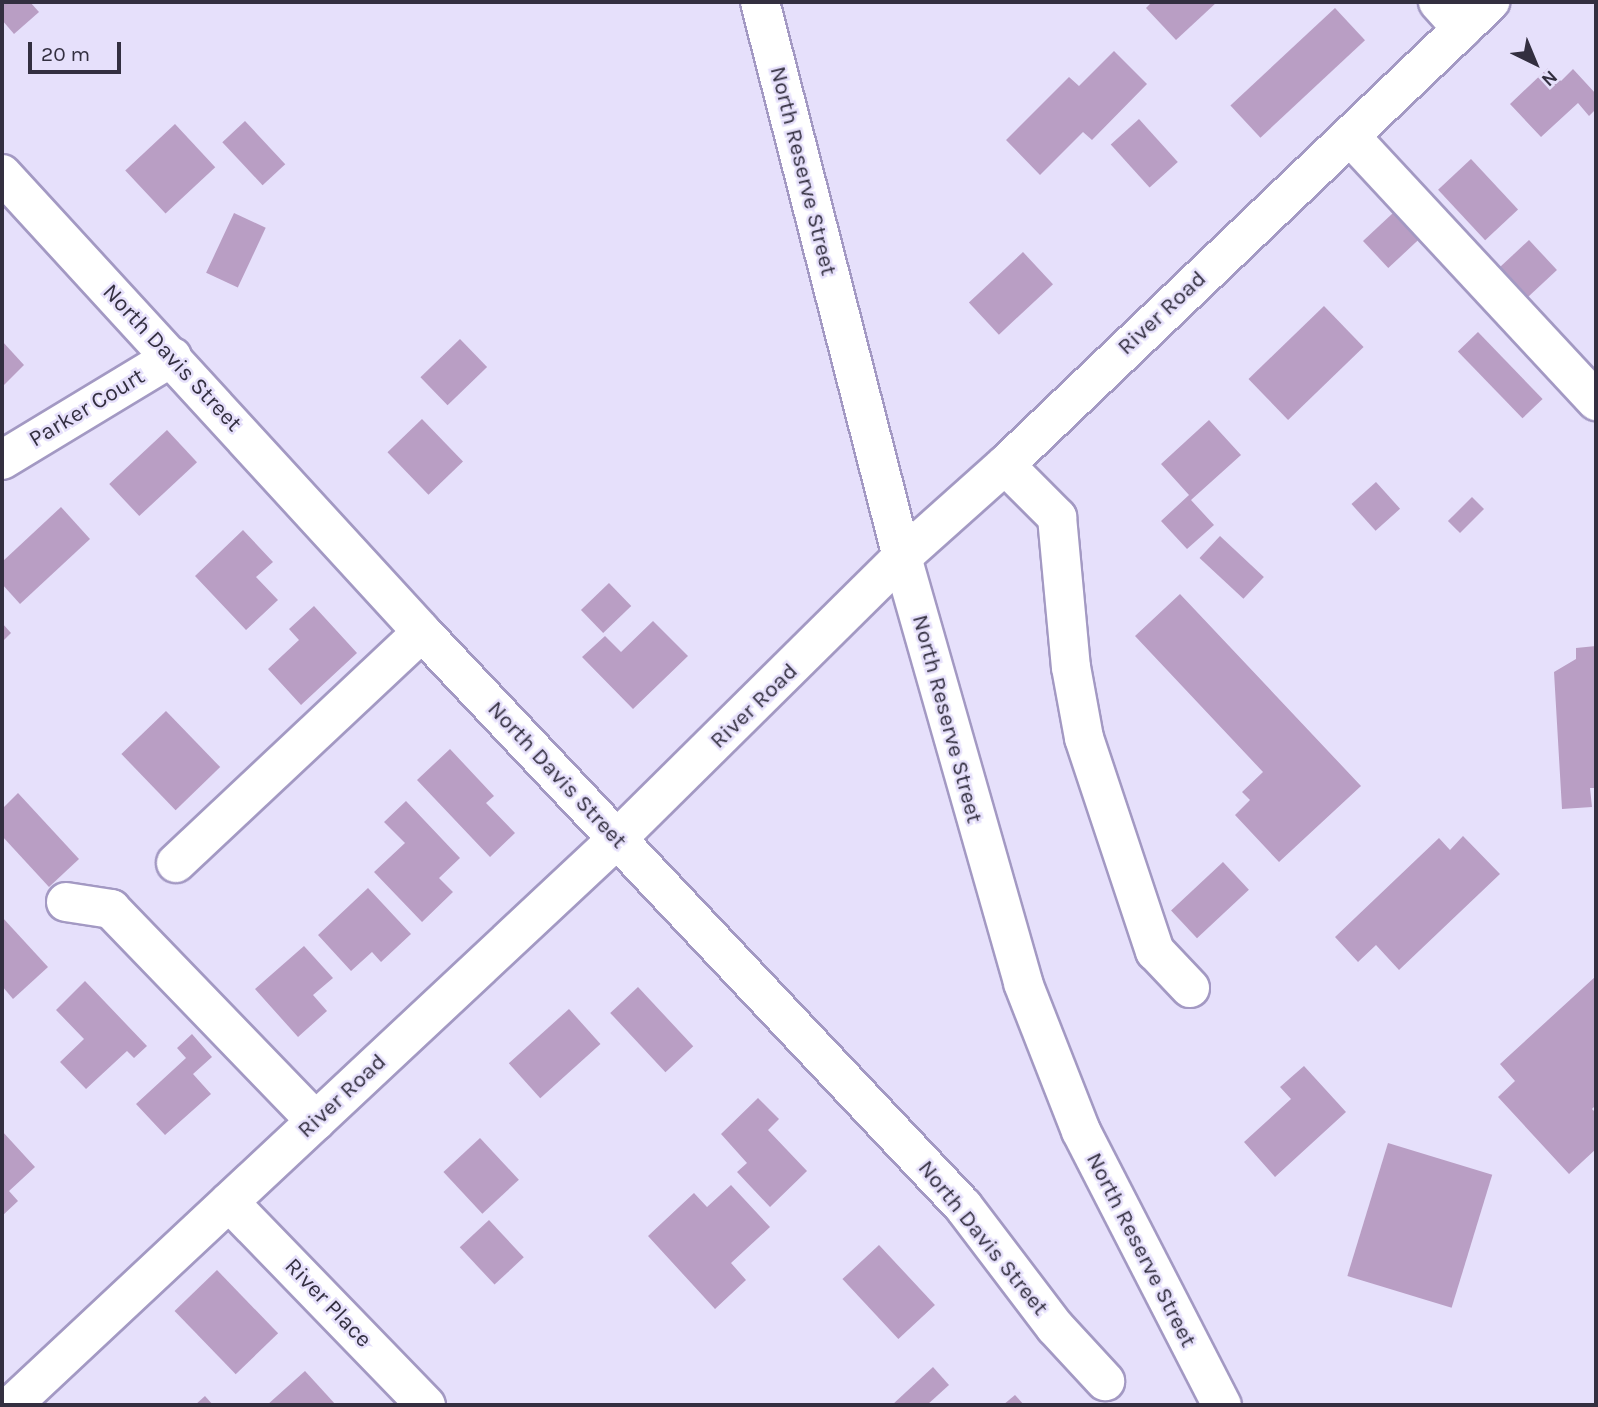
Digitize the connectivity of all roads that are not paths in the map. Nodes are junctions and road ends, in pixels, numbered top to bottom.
1 (760, 2) edge
2 (1490, 2) edge
3 (1450, 15) edge
4 (1350, 136) junction
5 (2, 174) edge
6 (172, 357) junction
7 (1596, 401) edge
8 (2, 460) edge
9 (1005, 465) junction
10 (902, 557) junction
11 (422, 632) junction
12 (617, 839) junction
13 (176, 863) dead end
14 (66, 902) dead end
15 (1190, 988) dead end
16 (316, 1121) junction
17 (229, 1202) junction
18 (1105, 1381) dead end
19 (12, 1405) edge
20 (426, 1405) edge
21 (1222, 1405) edge

1 - 10 main road, North Reserve Street
2 - 3 main road, River Road
3 - 4 main road, River Road
4 - 7 main road
4 - 9 main road, River Road
5 - 6 main road, North Davis Street
6 - 8 main road, Parker Court
6 - 11 main road, North Davis Street
9 - 10 main road, River Road
9 - 15 main road
10 - 12 main road, River Road
10 - 21 main road, North Reserve Street
11 - 12 main road, North Davis Street
11 - 13 main road
12 - 16 main road, River Road
12 - 18 main road, North Davis Street
14 - 16 main road
16 - 17 main road, River Road
17 - 19 main road, River Road
17 - 20 main road, River Place

